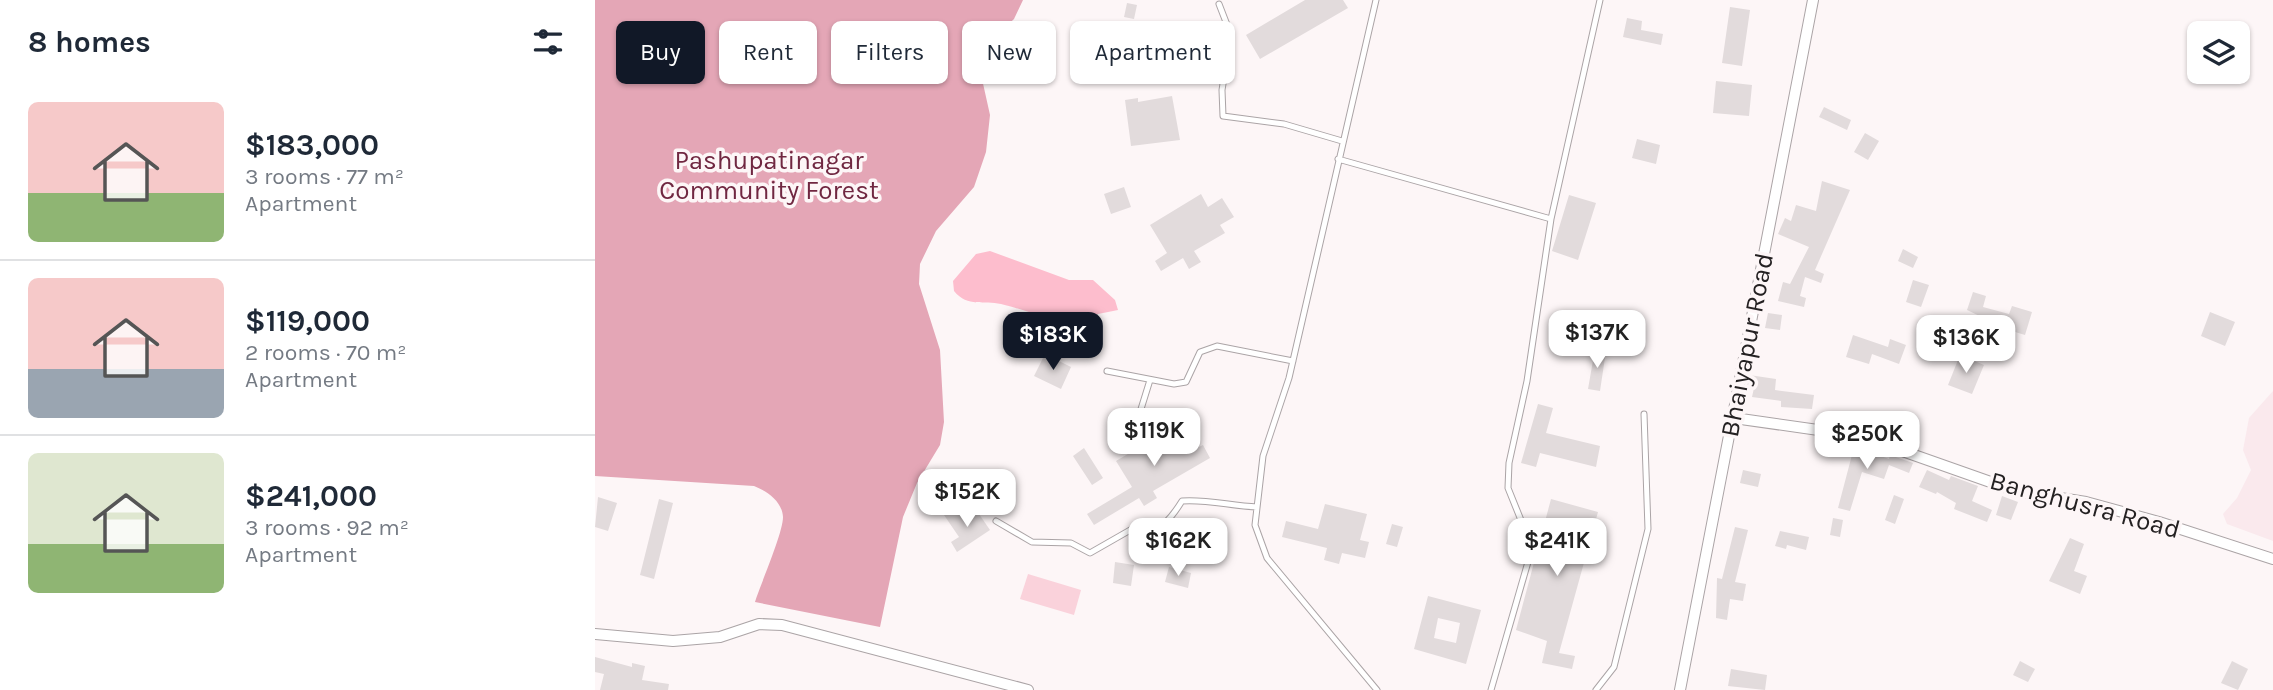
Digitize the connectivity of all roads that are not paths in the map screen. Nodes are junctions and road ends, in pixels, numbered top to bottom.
1 (1376, 0) edge
2 (1600, 0) edge
3 (1813, 0) edge
4 (1219, 4) dead end
5 (1342, 141) junction
6 (1338, 159) junction
7 (1551, 219) junction
8 (1293, 361) junction
9 (1107, 371) dead end
10 (1150, 380) junction
11 (1644, 414) dead end
12 (1734, 418) junction
13 (1132, 438) dead end
14 (1257, 507) junction
15 (996, 522) dead end
16 (2273, 559) edge
17 (595, 634) edge
18 (1028, 690) edge
19 (1377, 690) edge
20 (1491, 690) edge
21 (1596, 690) edge
22 (1680, 690) edge

1 - 5 lane
2 - 7 lane
3 - 12 street, Bhaiyapur Road
4 - 5 lane
5 - 6 lane
6 - 7 lane
6 - 8 lane
7 - 20 lane
8 - 10 lane
8 - 14 lane
9 - 10 lane
10 - 13 lane
11 - 21 lane
12 - 16 street, Banghusra Road
12 - 22 street, Bhaiyapur Road
14 - 15 lane
14 - 19 lane
17 - 18 street

